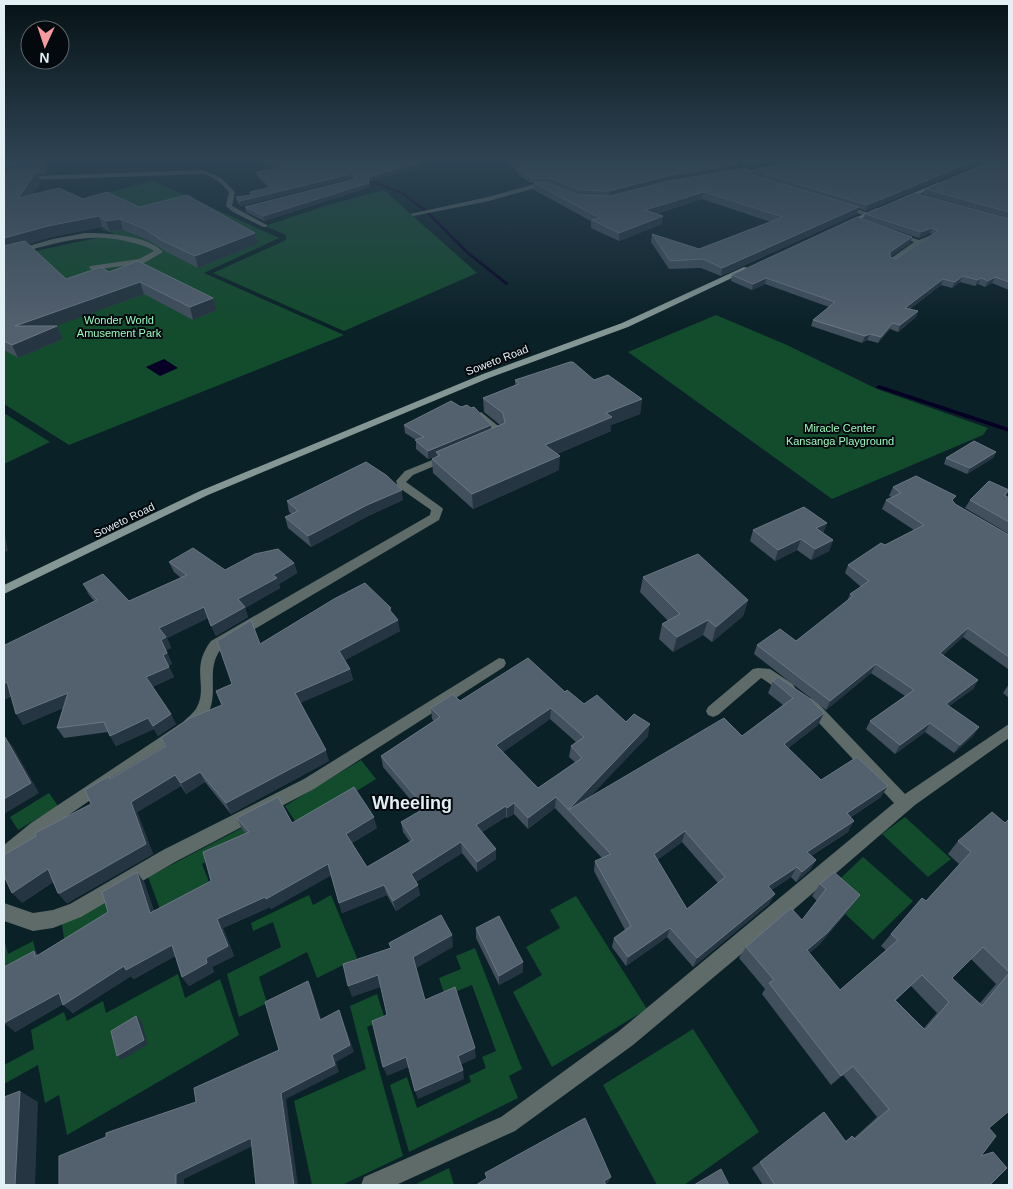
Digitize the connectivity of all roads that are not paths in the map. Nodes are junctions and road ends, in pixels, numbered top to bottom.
1 (240, 213) edge
2 (853, 213) edge
3 (872, 213) edge
4 (862, 218) junction
5 (265, 226) dead end
6 (838, 227) edge
7 (891, 232) edge
8 (931, 237) edge
9 (919, 242) junction
10 (4, 255) edge
11 (892, 261) edge
12 (753, 266) edge
13 (93, 268) edge
14 (481, 415) edge
15 (482, 442) edge
16 (455, 454) edge
17 (4, 590) edge
18 (499, 663) dead end
19 (713, 711) dead end
20 (1009, 730) edge
21 (905, 804) junction
22 (4, 855) edge
23 (4, 912) edge
24 (372, 1185) edge

1 - 5 street
2 - 4 street
3 - 4 street
4 - 6 street
7 - 9 street
8 - 9 street
9 - 11 street
10 - 13 street
12 - 17 street, Soweto Road
14 - 15 street
16 - 22 street
18 - 23 street
19 - 21 street
20 - 21 street
21 - 24 street

